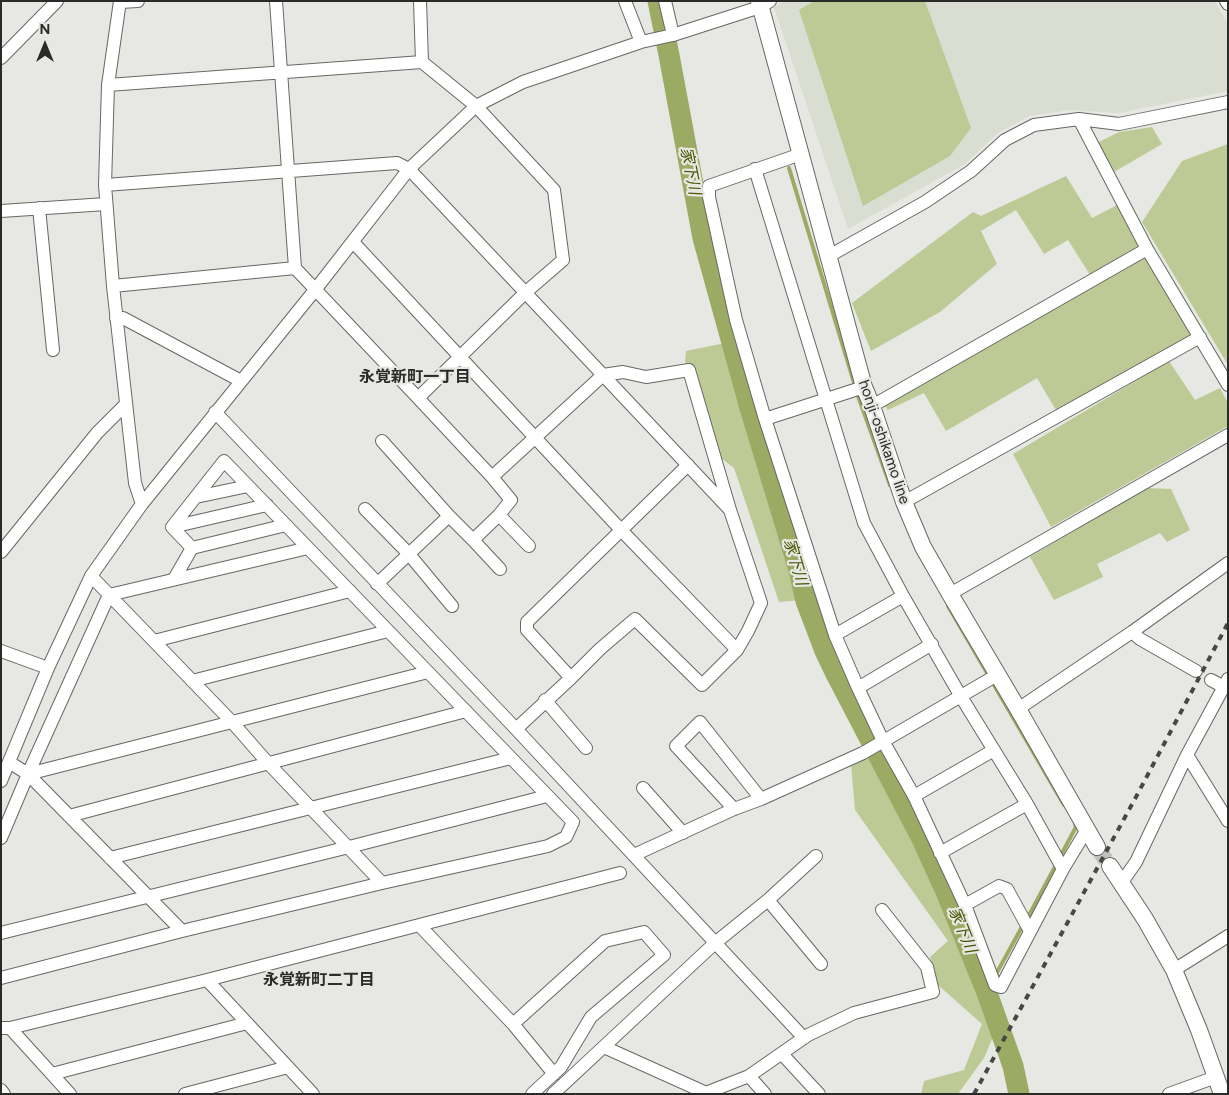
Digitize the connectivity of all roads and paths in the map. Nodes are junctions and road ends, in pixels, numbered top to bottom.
1 (57, 1) edge
2 (138, 1) edge
3 (276, 1) edge
4 (420, 1) edge
5 (625, 1) edge
6 (666, 1) edge
7 (120, 2) edge
8 (763, 3) edge
9 (673, 35) junction
10 (641, 42) junction
11 (1, 58) edge
12 (422, 62) junction
13 (281, 72) junction
14 (108, 85) junction
15 (1228, 102) edge
16 (476, 106) junction
17 (1079, 119) junction
18 (801, 154) junction
19 (409, 169) junction
20 (755, 169) junction
21 (288, 172) junction
22 (105, 185) junction
23 (106, 204) junction
24 (40, 208) junction
25 (1, 211) edge
26 (353, 242) junction
27 (1147, 249) junction
28 (829, 256) junction
29 (295, 268) junction
30 (113, 286) junction
31 (315, 290) junction
32 (526, 292) junction
33 (116, 318) junction
34 (1200, 337) junction
35 (53, 350) dead end
36 (460, 357) junction
37 (603, 375) junction
38 (241, 380) junction
39 (1228, 385) edge
40 (864, 386) junction
41 (418, 398) junction
42 (825, 399) junction
43 (126, 404) junction
44 (872, 406) junction
45 (215, 412) junction
46 (765, 419) junction
47 (1228, 435) edge
48 (534, 437) junction
49 (382, 441) dead end
50 (688, 465) junction
51 (492, 477) junction
52 (248, 486) junction
53 (196, 498) junction
54 (904, 502) junction
55 (142, 504) junction
56 (267, 505) junction
57 (365, 509) dead end
58 (730, 510) junction
59 (499, 515) junction
60 (449, 516) junction
61 (286, 525) junction
62 (172, 528) junction
63 (622, 531) junction
64 (473, 540) junction
65 (529, 546) dead end
66 (192, 548) junction
67 (308, 548) junction
68 (1, 552) edge
69 (408, 553) junction
70 (1228, 563) edge
71 (500, 569) dead end
72 (91, 576) junction
73 (174, 579) junction
74 (377, 584) junction
75 (350, 591) junction
76 (950, 594) junction
77 (109, 595) junction
78 (903, 596) junction
79 (452, 606) dead end
80 (1137, 628) junction
81 (388, 631) junction
82 (835, 635) junction
83 (154, 641) junction
84 (932, 644) junction
85 (736, 650) junction
86 (1, 651) edge
87 (48, 668) junction
88 (1196, 671) dead end
89 (428, 672) junction
90 (997, 675) junction
91 (571, 678) junction
92 (1211, 680) dead end
93 (192, 681) junction
94 (1226, 683) edge
95 (858, 688) junction
96 (960, 695) junction
97 (545, 700) junction
98 (1018, 709) junction
99 (466, 711) junction
100 (232, 722) junction
101 (516, 729) junction
102 (883, 741) junction
103 (586, 748) dead end
104 (994, 750) junction
105 (1187, 755) junction
106 (511, 758) junction
107 (9, 762) junction
108 (268, 763) junction
109 (28, 774) junction
110 (1, 780) edge
111 (643, 788) dead end
112 (547, 796) junction
113 (914, 796) junction
114 (761, 799) junction
115 (1027, 804) junction
116 (311, 808) junction
117 (734, 809) junction
118 (69, 816) junction
119 (1228, 821) edge
120 (1086, 831) junction
121 (683, 833) junction
122 (1, 838) edge
123 (349, 847) junction
124 (1097, 847) tunnel mouth
125 (940, 852) junction
126 (634, 855) junction
127 (816, 856) dead end
128 (110, 858) junction
129 (1110, 866) tunnel mouth
130 (1063, 869) junction
131 (620, 873) dead end
132 (1122, 882) junction
133 (382, 883) junction
134 (148, 897) junction
135 (768, 900) junction
136 (965, 905) junction
137 (882, 910) dead end
138 (419, 925) junction
139 (182, 931) junction
140 (1030, 931) junction
141 (1, 933) edge
142 (1228, 936) edge
143 (715, 943) junction
144 (821, 964) dead end
145 (1174, 970) junction
146 (1, 978) edge
147 (207, 980) junction
148 (247, 1023) junction
149 (512, 1024) junction
150 (6, 1028) edge
151 (804, 1038) junction
152 (604, 1047) junction
153 (782, 1054) junction
154 (288, 1067) junction
155 (52, 1074) junction
156 (554, 1074) junction
157 (750, 1076) junction
158 (1216, 1077) junction
159 (1, 1090) edge
160 (704, 1093) edge
161 (4, 1094) edge
162 (70, 1094) edge
163 (185, 1094) edge
164 (313, 1094) edge
165 (532, 1094) edge
166 (553, 1094) edge
167 (765, 1094) edge
168 (819, 1094) edge
169 (1169, 1094) edge
170 (1222, 1094) edge

1 - 11 street
2 - 7 street
3 - 13 street
4 - 12 street
5 - 10 street
6 - 9 street
7 - 14 street
8 - 9 street
8 - 18 main road, honji-oshikamo line
9 - 10 street
10 - 16 street
12 - 13 street
12 - 16 street
13 - 14 street
13 - 21 street
14 - 22 street
15 - 17 street
16 - 19 street
16 - 32 street
17 - 27 street
17 - 28 street
18 - 20 street
18 - 28 main road, honji-oshikamo line
19 - 21 street
19 - 26 street
19 - 32 street
20 - 42 street
20 - 46 street
21 - 22 street
21 - 29 street
22 - 23 street
23 - 24 street
23 - 30 street
24 - 25 street
24 - 35 street
26 - 31 street
26 - 36 street
27 - 34 street
27 - 44 street
28 - 40 main road, honji-oshikamo line
29 - 30 street
29 - 31 street
30 - 33 street
31 - 38 street
31 - 41 street
32 - 36 street
32 - 37 street
33 - 38 street
33 - 43 street
34 - 39 street
34 - 54 street
36 - 41 street
36 - 48 street
37 - 48 street
37 - 50 street
37 - 58 street
38 - 45 street
40 - 42 street
40 - 44 main road, honji-oshikamo line
41 - 51 street
42 - 46 street
42 - 78 street
43 - 55 street
43 - 68 street
44 - 54 main road, honji-oshikamo line
45 - 55 street
45 - 74 street
46 - 82 street
47 - 76 street
48 - 51 street
48 - 63 street
49 - 60 street
50 - 58 street
50 - 63 street
51 - 59 street
52 - 53 street
52 - 53 street
52 - 56 street
53 - 62 street
54 - 76 main road, honji-oshikamo line
55 - 72 street
56 - 61 street
56 - 62 street
57 - 69 street
58 - 85 street
59 - 64 street
59 - 65 street
60 - 64 street
60 - 69 street
61 - 66 street
61 - 67 street
62 - 66 street
63 - 85 street
63 - 91 street
64 - 71 street
66 - 73 street
67 - 73 street
67 - 75 street
69 - 74 street
69 - 79 street
70 - 80 street
72 - 77 street
72 - 87 street
73 - 77 street
74 - 101 street
75 - 81 street
75 - 83 street
76 - 90 main road, honji-oshikamo line
77 - 83 street
77 - 109 street
78 - 82 street
78 - 84 street
80 - 88 street
80 - 98 street
81 - 89 street
81 - 93 street
82 - 95 street
83 - 93 street
84 - 95 street
84 - 96 street
85 - 91 street
86 - 87 street
87 - 107 street
89 - 99 street
89 - 100 street
90 - 96 street
90 - 98 main road, honji-oshikamo line
91 - 97 street
92 - 94 street
93 - 100 street
94 - 105 street
95 - 102 street
96 - 102 street
96 - 104 street
97 - 101 street
97 - 103 street
98 - 120 main road, honji-oshikamo line
99 - 106 street
99 - 108 street
100 - 108 street
100 - 109 street
101 - 126 street
102 - 113 street
102 - 114 street
104 - 113 street
104 - 115 street
105 - 119 street
105 - 132 street
106 - 112 street
106 - 116 street
107 - 109 street
107 - 110 street
108 - 116 street
108 - 118 street
109 - 118 street
109 - 122 street
111 - 121 street
112 - 123 street
112 - 133 street
113 - 125 street
114 - 117 street
114 - 117 street
115 - 125 street
115 - 130 street
116 - 123 street
116 - 128 street
117 - 121 street
118 - 128 street
120 - 124 main road, honji-oshikamo line
120 - 130 street
121 - 126 street
123 - 133 street
123 - 134 street
125 - 136 street
126 - 143 street
127 - 135 street
128 - 134 street
129 - 132 main road
130 - 140 street
131 - 138 street
132 - 145 main road
133 - 139 street
134 - 139 street
134 - 141 street
135 - 143 street
135 - 144 street
136 - 140 street
136 - 140 street
137 - 151 street
138 - 147 street
138 - 149 street
139 - 146 street
142 - 145 street
143 - 151 street
143 - 152 street
145 - 158 main road
147 - 148 street
147 - 150 street
148 - 154 street
148 - 155 street
149 - 156 street
149 - 156 street
150 - 155 street
151 - 153 street
152 - 160 street
152 - 166 street
153 - 157 street
153 - 168 street
154 - 163 street
154 - 164 street
155 - 162 street
156 - 165 street
157 - 160 street
157 - 167 street
158 - 169 street
158 - 170 main road
159 - 161 street

